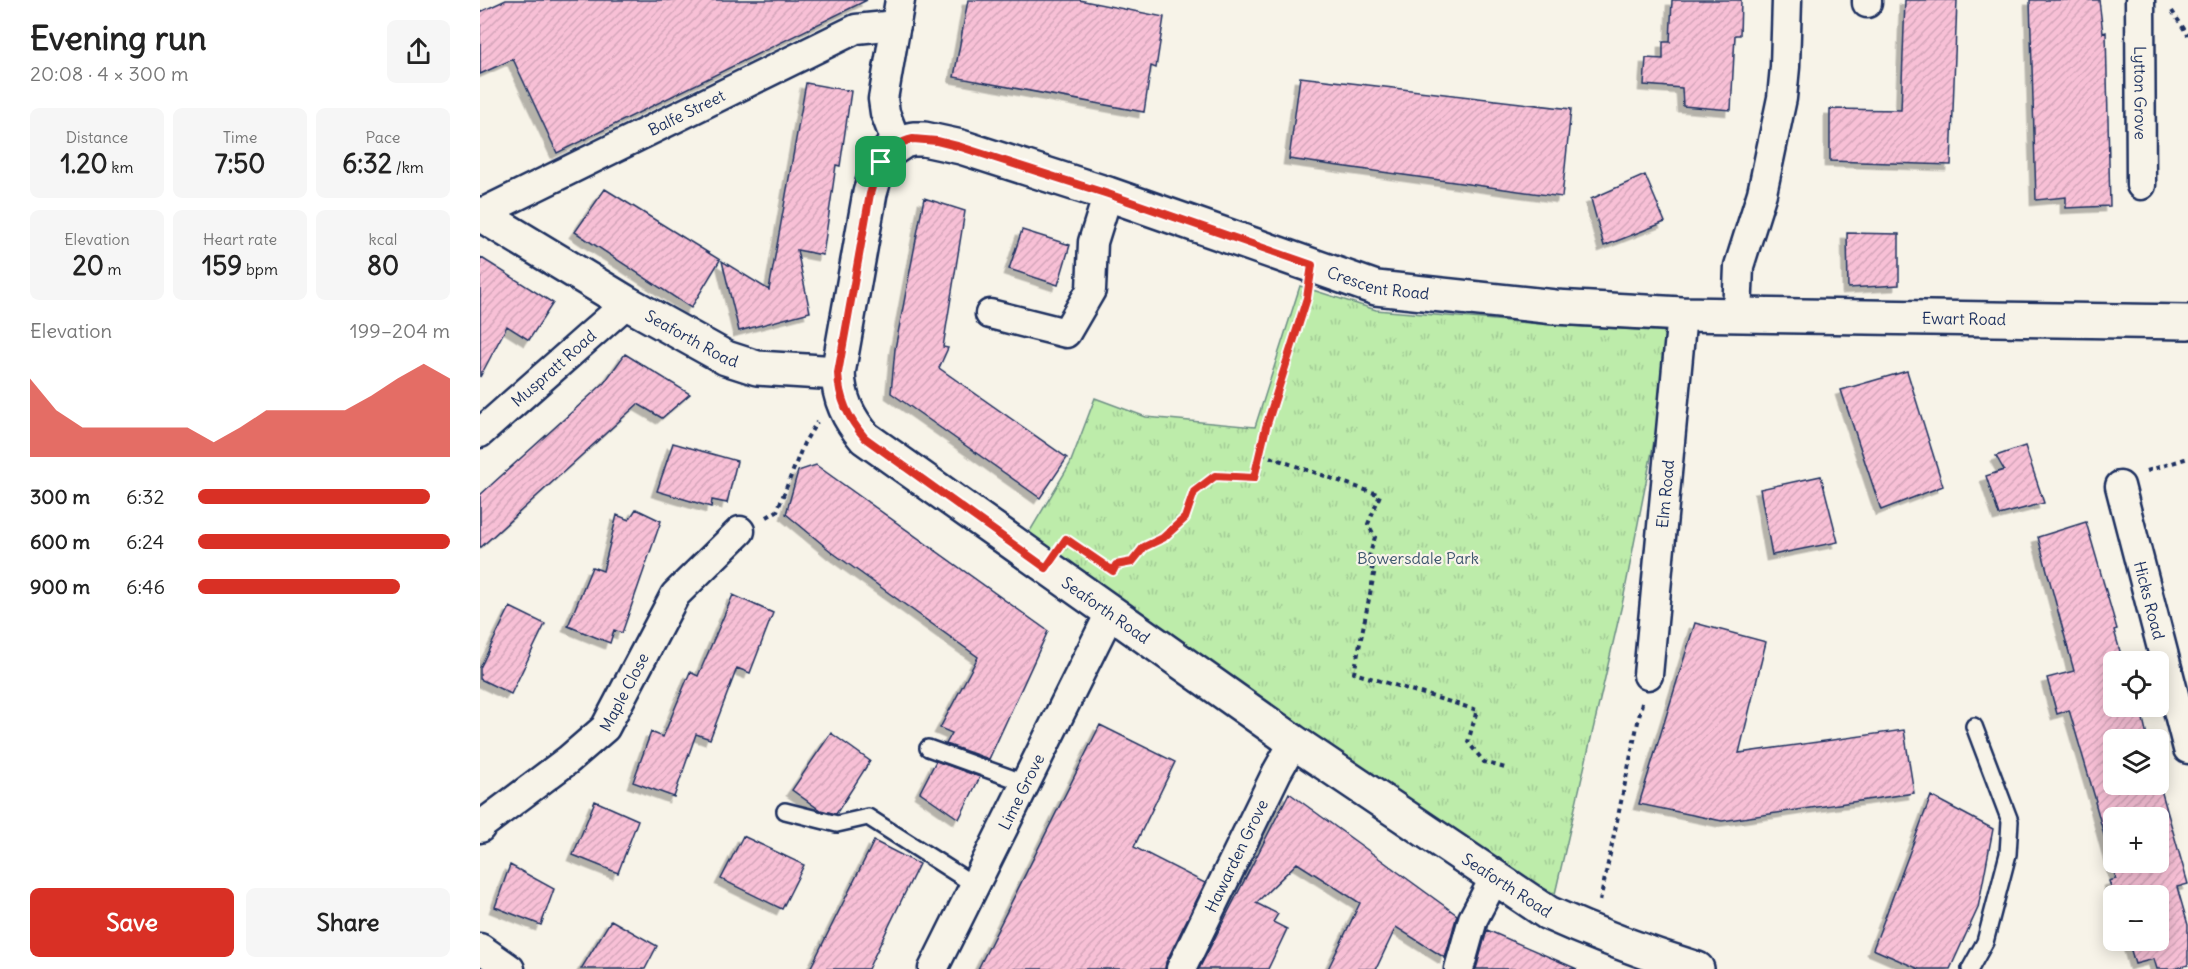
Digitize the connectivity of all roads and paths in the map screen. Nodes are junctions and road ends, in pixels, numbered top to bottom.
1 (1787, 0) edge
2 (2140, 0) edge
3 (2171, 9) dead end
4 (898, 12) edge
5 (2188, 35) edge
6 (897, 144) junction
7 (2142, 185) dead end
8 (1108, 194) junction
9 (480, 214) edge
10 (1312, 265) junction
11 (627, 303) junction
12 (990, 314) dead end
13 (1682, 314) junction
14 (1737, 315) junction
15 (2188, 322) edge
16 (838, 380) junction
17 (480, 433) edge
18 (1261, 454) junction
19 (2188, 458) edge
20 (2120, 486) joint
21 (740, 531) joint
22 (1104, 564) dead end
23 (1110, 613) junction
24 (1648, 675) joint
25 (1974, 726) dead end
26 (1294, 742) junction
27 (928, 748) dead end
28 (2188, 749) edge
29 (1504, 768) dead end
30 (1025, 783) junction
31 (785, 811) dead end
32 (480, 828) edge
33 (1494, 879) junction
34 (976, 886) junction
35 (1593, 934) junction
36 (480, 948) edge
37 (510, 969) edge
38 (933, 969) edge
39 (1181, 969) edge
40 (1459, 969) edge
41 (1697, 969) edge
42 (1970, 969) edge

1 - 14 street
2 - 7 street, Lytton Grove
3 - 5 path
4 - 6 street
4 - 9 street, Balfe Street
6 - 8 main road, Crescent Road
6 - 16 main road
8 - 10 main road, Crescent Road
8 - 12 street
9 - 11 main road, Seaforth Road
10 - 13 main road, Crescent Road
10 - 18 path
11 - 16 main road, Seaforth Road
11 - 17 street, Muspratt Road
13 - 14 main road, Crescent Road
13 - 24 street, Elm Road
14 - 15 main road, Ewart Road
16 - 21 path
16 - 23 main road, Seaforth Road
18 - 22 path
18 - 29 path
19 - 20 path
20 - 28 street, Hicks Road
21 - 32 street, Maple Close
23 - 26 main road, Seaforth Road
23 - 30 street, Lime Grove
24 - 35 path
25 - 42 lane
26 - 33 main road, Seaforth Road
26 - 39 street, Hawarden Grove
27 - 30 lane
30 - 34 street, Lime Grove
31 - 34 lane
33 - 35 main road, Seaforth Road
33 - 40 street
34 - 38 street, Lime Grove
35 - 41 main road, Seaforth Road
36 - 37 street

